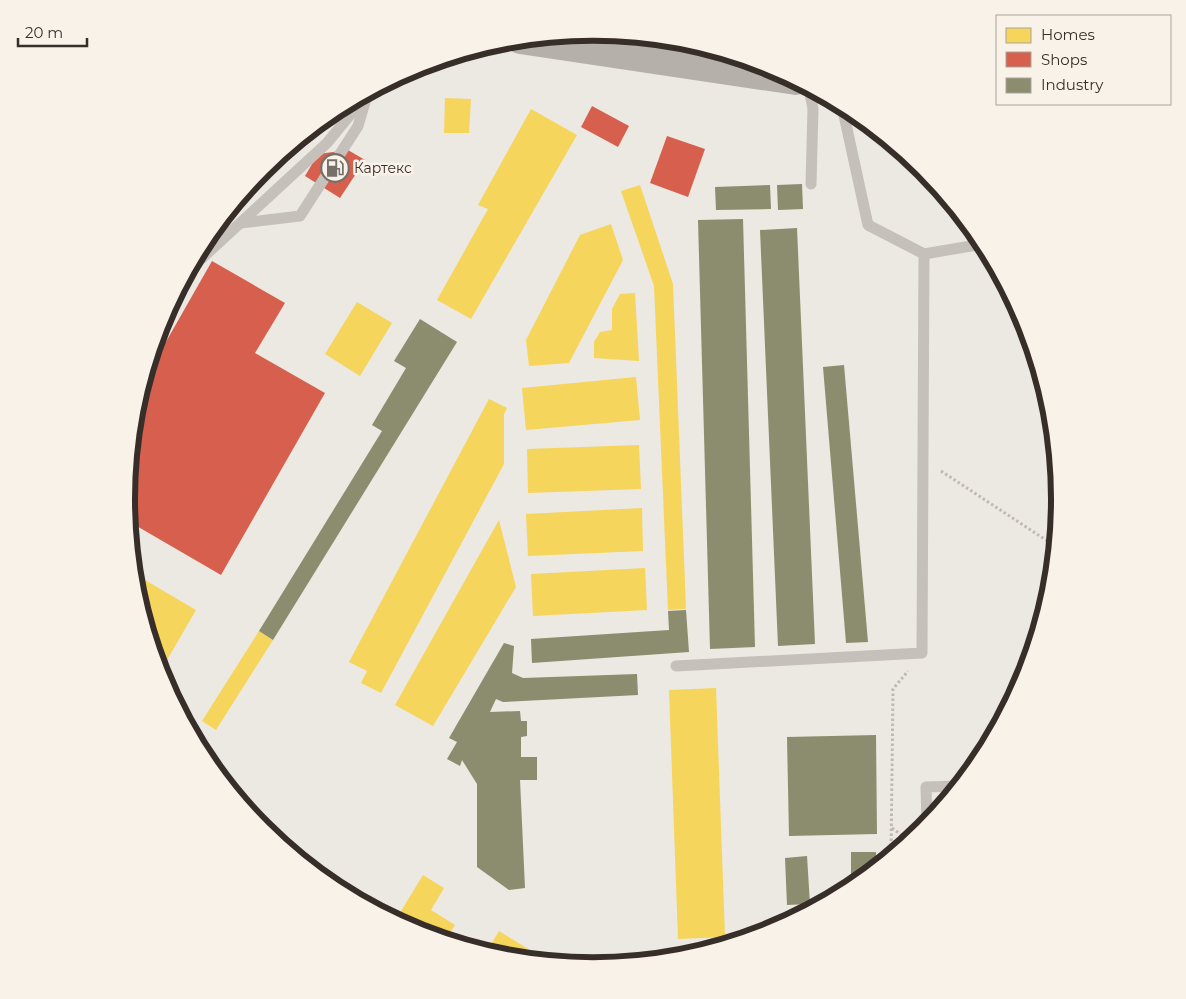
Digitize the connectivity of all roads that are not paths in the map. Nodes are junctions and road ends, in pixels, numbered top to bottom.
1 (545, 44) edge
2 (714, 58) edge
3 (679, 64) junction
4 (771, 77) edge
5 (811, 97) edge
6 (365, 102) edge
7 (356, 108) edge
8 (844, 116) edge
9 (811, 184) dead end
10 (241, 223) junction
11 (974, 245) edge
12 (924, 254) junction
13 (205, 255) edge
14 (676, 666) dead end
15 (950, 786) edge
16 (927, 814) edge

1 - 3 street
2 - 3 street
3 - 4 street
5 - 9 lane
6 - 10 lane
7 - 10 lane
8 - 12 lane
10 - 13 lane
11 - 12 lane
12 - 14 lane
15 - 16 lane

